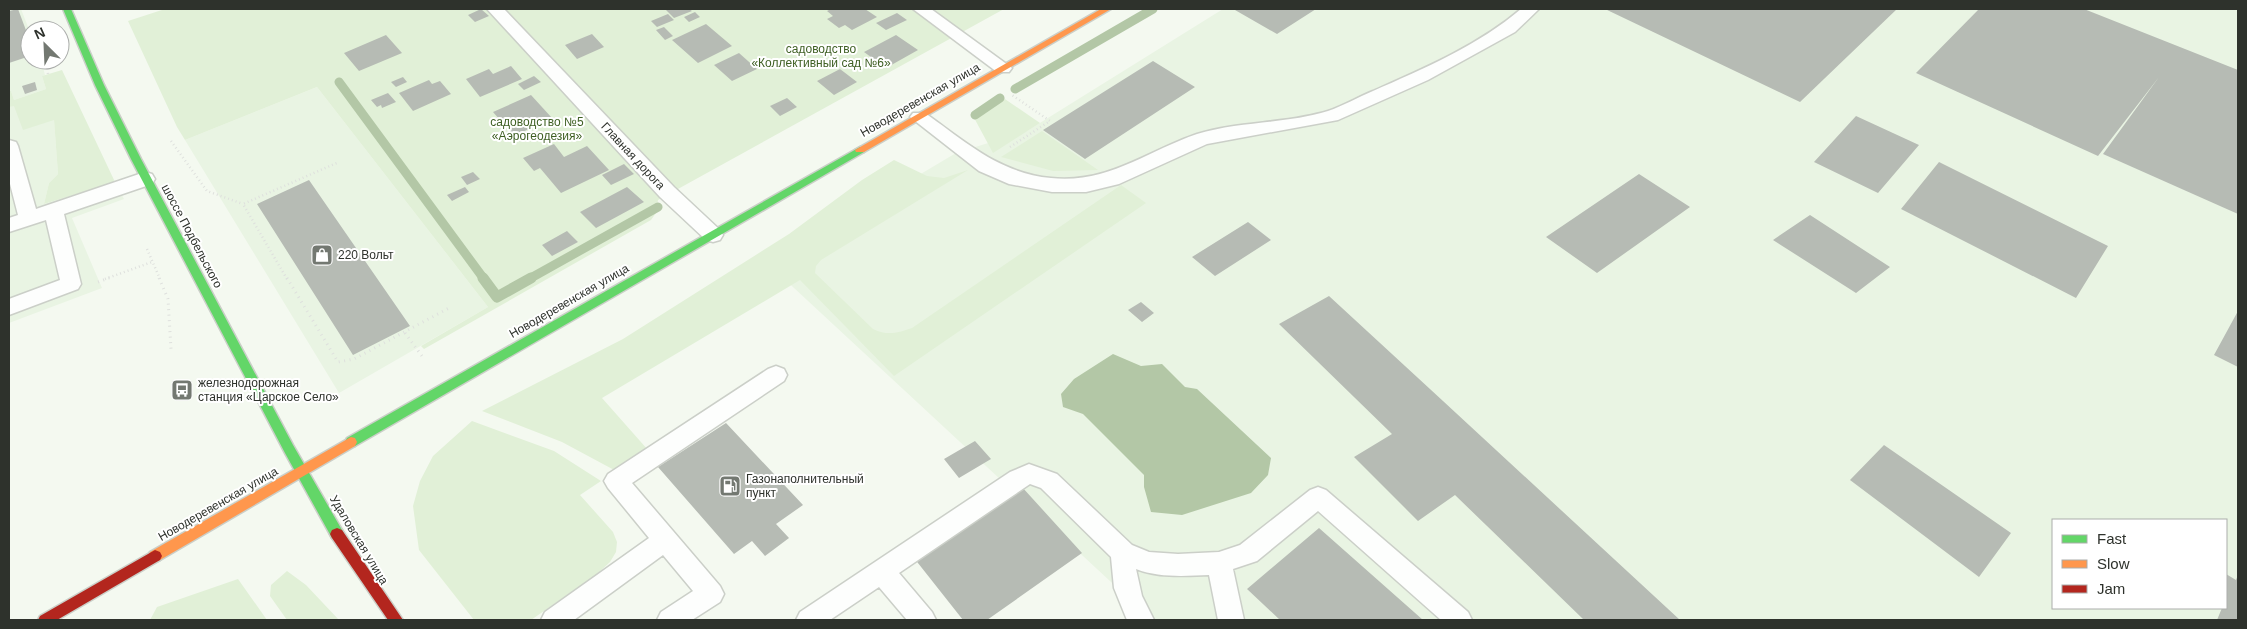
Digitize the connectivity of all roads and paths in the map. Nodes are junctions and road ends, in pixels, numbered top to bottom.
1 (67, 9) edge
2 (495, 9) edge
3 (921, 9) edge
4 (1107, 9) edge
5 (1531, 9) edge
6 (1003, 68) junction
7 (48, 70) edge
8 (48, 74) dead end
9 (1011, 95) dead end
10 (919, 117) junction
11 (172, 141) dead end
12 (9, 146) edge
13 (1009, 147) dead end
14 (340, 162) dead end
15 (145, 179) junction
16 (243, 204) junction
17 (53, 210) junction
18 (29, 218) junction
19 (9, 225) edge
20 (713, 234) junction
21 (9, 307) edge
22 (449, 308) dead end
23 (405, 333) junction
24 (422, 356) dead end
25 (776, 375) dead end
26 (302, 472) junction
27 (665, 540) junction
28 (1123, 553) junction
29 (1219, 563) junction
30 (882, 572) junction
31 (57, 617) edge
32 (396, 620) edge
33 (554, 620) edge
34 (670, 620) edge
35 (810, 620) edge
36 (923, 620) edge
37 (1141, 620) edge
38 (1231, 620) edge
39 (1458, 620) edge

1 - 15 main road, шоссе Подбельского
2 - 20 lane, Главная дорога
3 - 6 lane
4 - 6 main road, Новодеревенская улица
5 - 10 lane
6 - 10 main road, Новодеревенская улица
7 - 8 path
9 - 13 path
10 - 20 main road, Новодеревенская улица
11 - 16 path
12 - 18 lane
14 - 16 path
15 - 17 lane
15 - 26 main road, шоссе Подбельского
16 - 23 path
17 - 18 lane
17 - 21 lane
18 - 19 lane
20 - 26 main road, Новодеревенская улица
22 - 23 path
23 - 24 path
25 - 27 lane
26 - 31 main road, Новодеревенская улица
26 - 32 main road, Удаловская улица
27 - 33 lane
27 - 34 lane
28 - 29 lane
28 - 30 lane
28 - 37 lane
29 - 38 lane
29 - 39 lane
30 - 35 lane
30 - 36 lane

